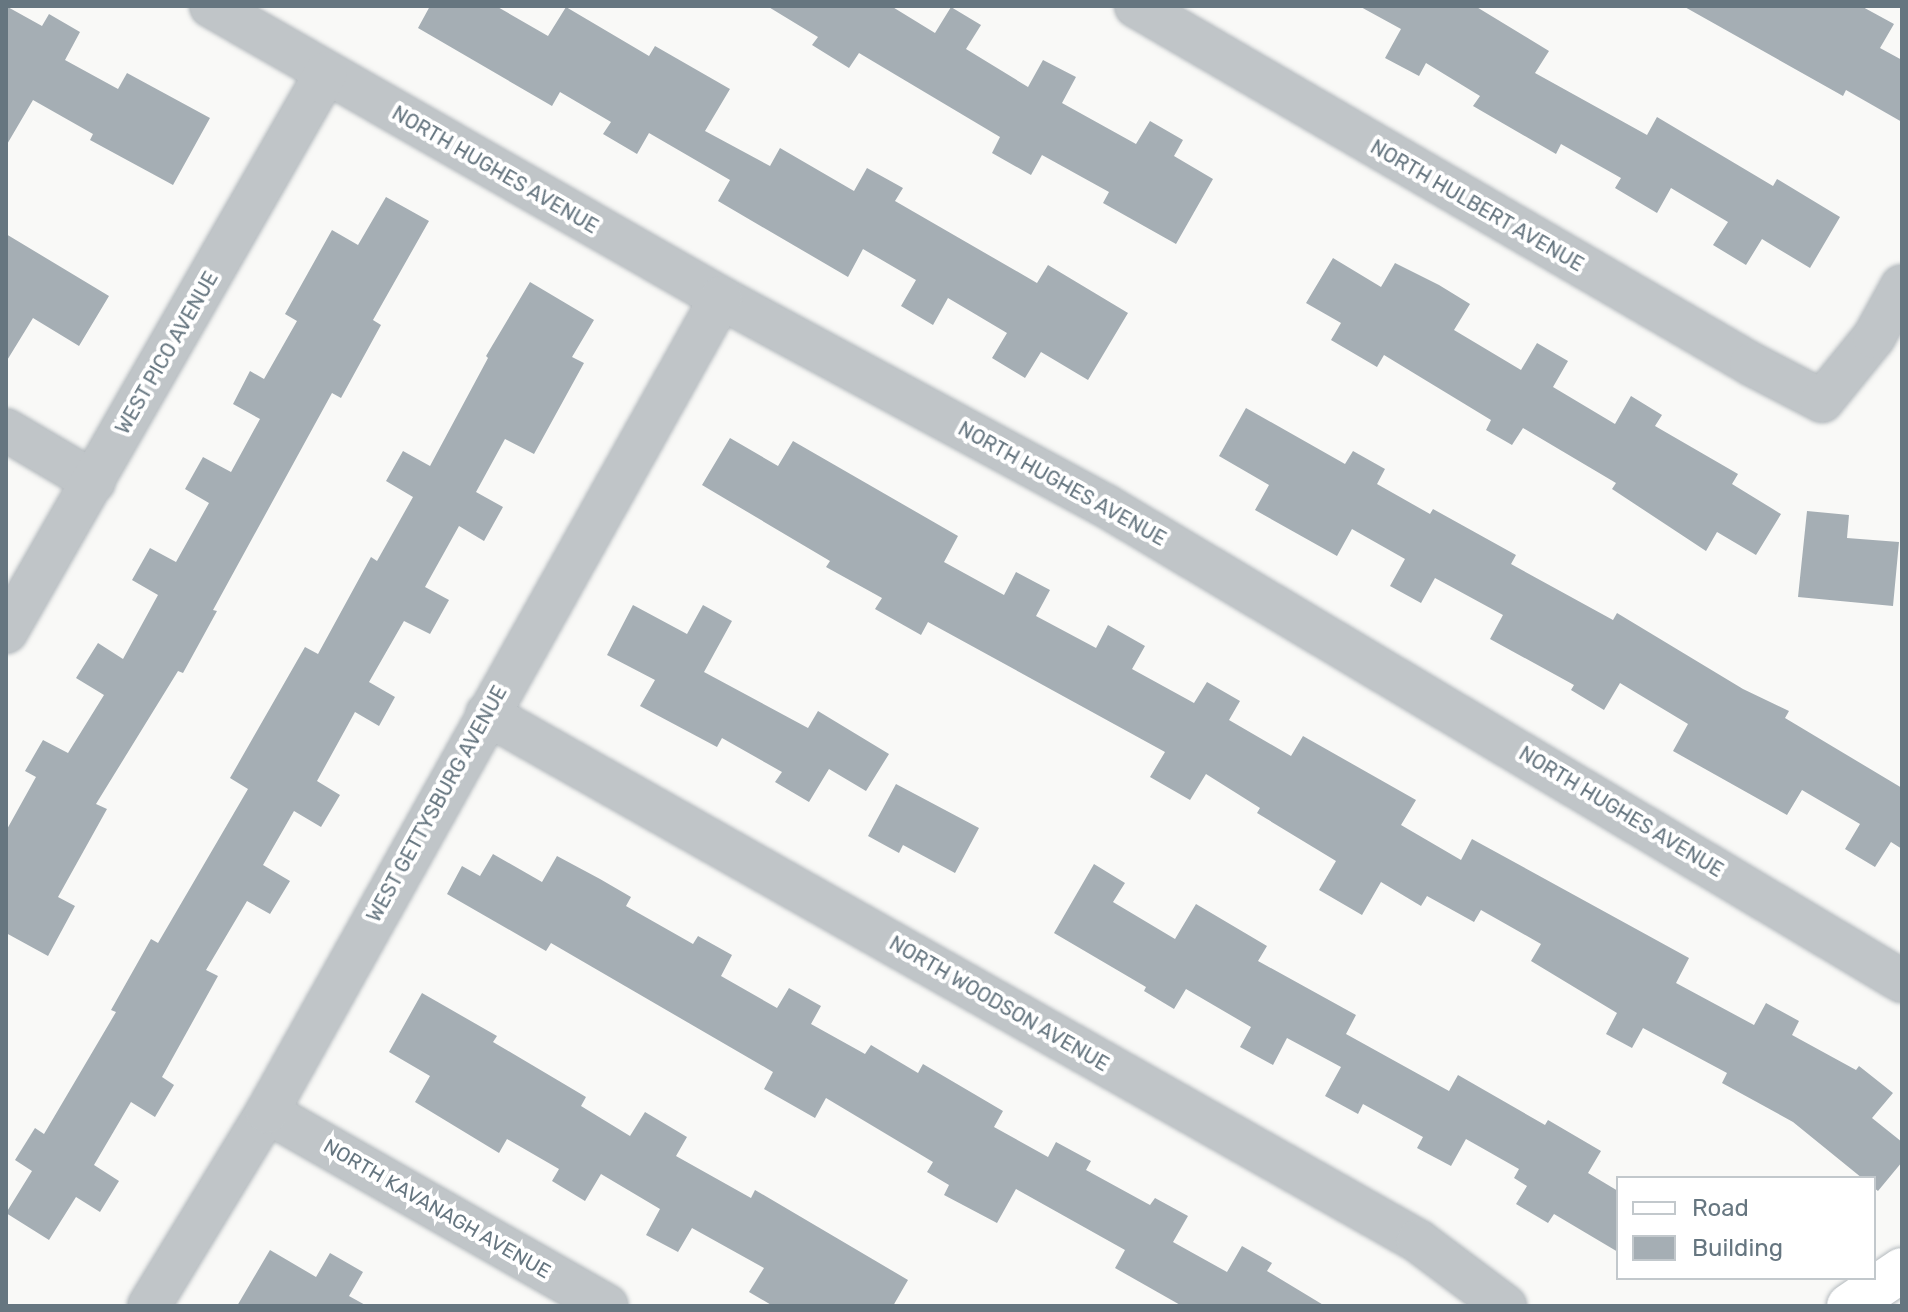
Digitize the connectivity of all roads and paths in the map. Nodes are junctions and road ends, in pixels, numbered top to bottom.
1 (211, 6) edge
2 (1136, 6) edge
3 (326, 73) junction
4 (1902, 286) edge
5 (721, 298) junction
6 (6, 430) edge
7 (94, 482) junction
8 (6, 632) edge
9 (487, 714) junction
10 (1902, 981) edge
11 (267, 1112) junction
12 (1902, 1270) edge
13 (149, 1306) edge
14 (607, 1306) edge
15 (1505, 1306) edge
16 (1849, 1306) edge

1 - 3 street, NORTH HUGHES AVENUE
2 - 4 street, NORTH HULBERT AVENUE
3 - 5 street, NORTH HUGHES AVENUE
3 - 7 street, WEST PICO AVENUE
5 - 9 street, WEST GETTYSBURG AVENUE
5 - 10 street, NORTH HUGHES AVENUE
6 - 7 street
7 - 8 street, WEST PICO AVENUE
9 - 11 street, WEST GETTYSBURG AVENUE
9 - 15 street, NORTH WOODSON AVENUE
11 - 13 street, WEST GETTYSBURG AVENUE
11 - 14 street, NORTH KAVANAGH AVENUE
12 - 16 street

